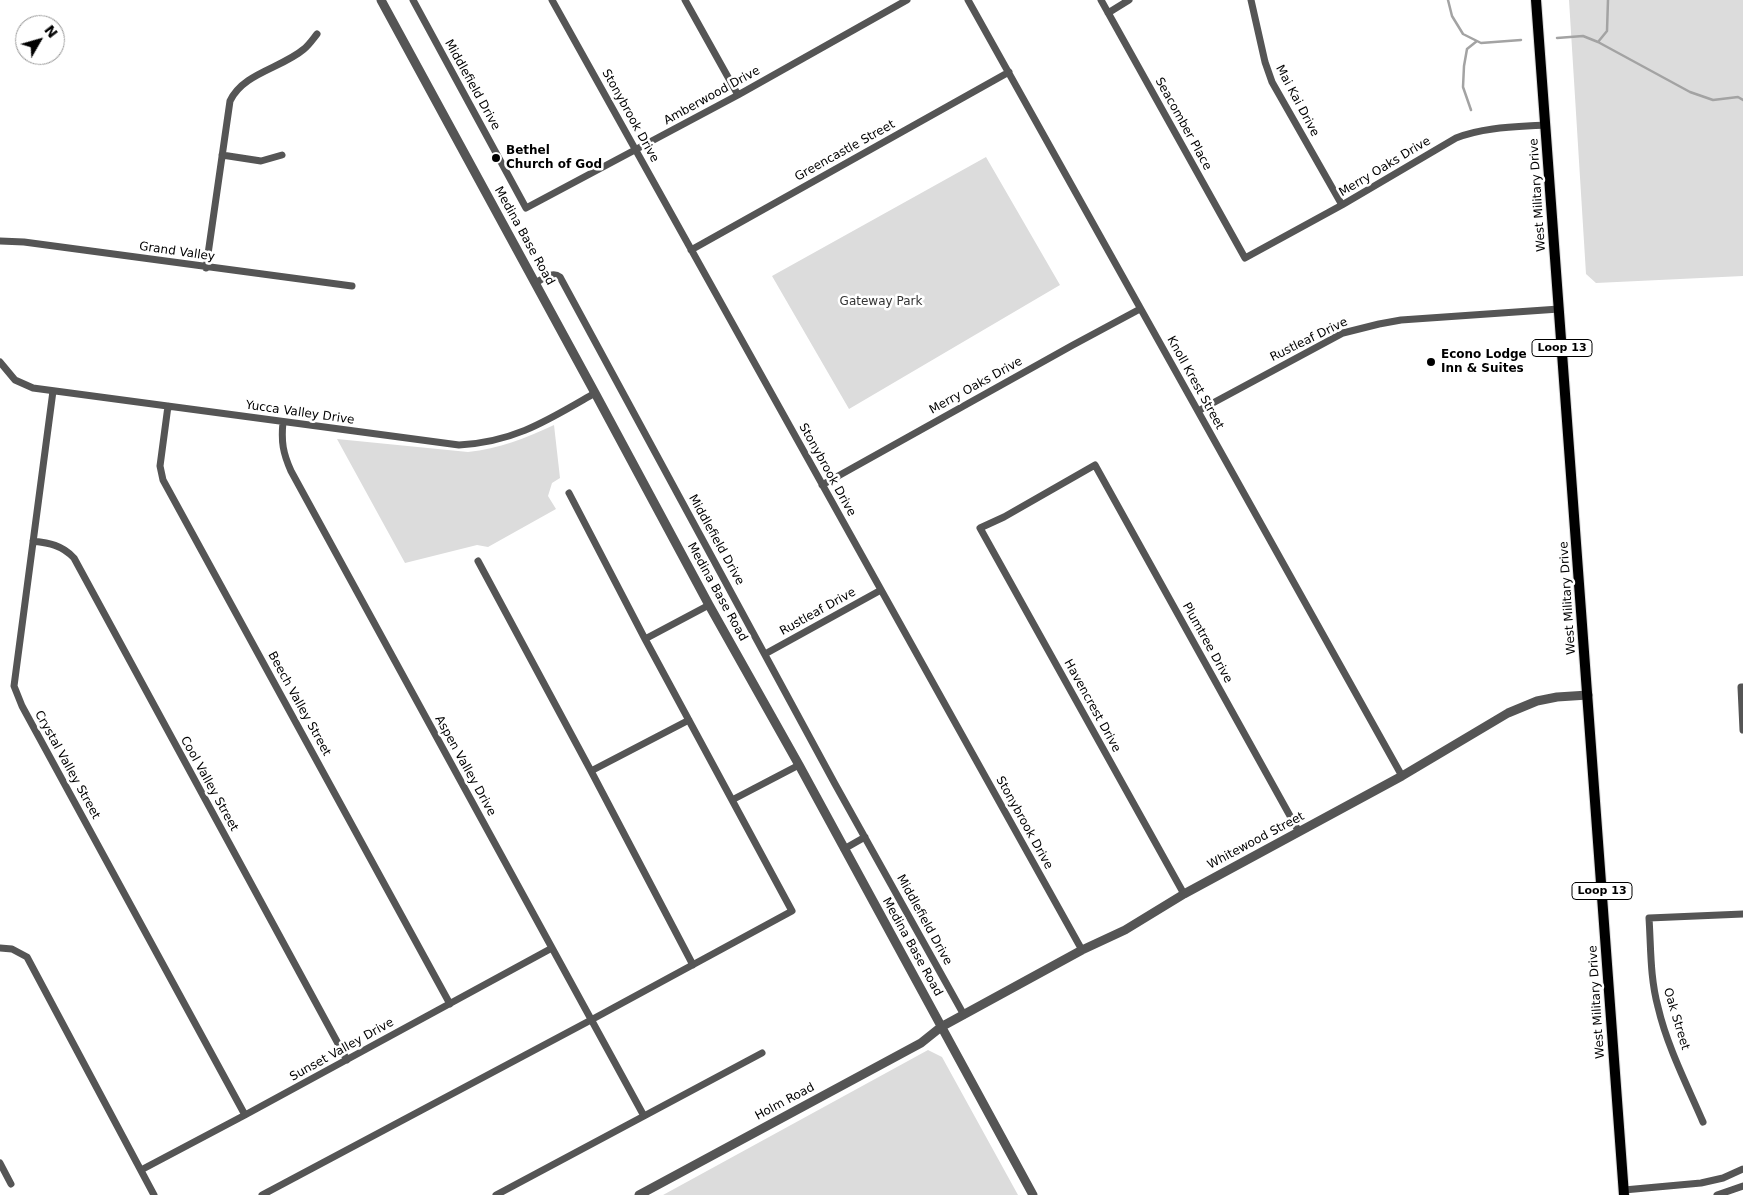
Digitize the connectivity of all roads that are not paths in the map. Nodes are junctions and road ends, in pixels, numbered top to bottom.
1 (380, 0) edge
2 (413, 0) edge
3 (552, 0) edge
4 (684, 0) edge
5 (907, 0) edge
6 (968, 0) edge
7 (1101, 0) edge
8 (1129, 0) edge
9 (1251, 0) edge
10 (1536, 0) edge
11 (1108, 13) junction
12 (317, 34) dead end
13 (1009, 72) junction
14 (738, 95) junction
15 (1546, 125) junction
16 (636, 150) junction
17 (222, 155) junction
18 (282, 155) dead end
19 (1342, 205) junction
20 (526, 208) joint
21 (0, 240) edge
22 (692, 250) junction
23 (1245, 258) joint
24 (206, 268) junction
25 (536, 283) junction
26 (352, 286) dead end
27 (1140, 309) junction
28 (1560, 309) junction
29 (0, 362) edge
30 (54, 391) junction
31 (596, 393) junction
32 (168, 406) junction
33 (1198, 411) junction
34 (283, 422) junction
35 (822, 485) junction
36 (568, 493) dead end
37 (980, 528) joint
38 (33, 541) junction
39 (478, 561) dead end
40 (881, 590) junction
41 (709, 605) junction
42 (645, 639) junction
43 (766, 654) junction
44 (1742, 687) edge
45 (1588, 695) junction
46 (689, 720) junction
47 (1743, 730) edge
48 (799, 765) junction
49 (592, 771) junction
50 (1402, 776) junction
51 (732, 800) junction
52 (1299, 832) junction
53 (865, 838) junction
54 (844, 849) junction
55 (1184, 894) junction
56 (1743, 914) edge
57 (0, 948) edge
58 (552, 948) junction
59 (1082, 950) junction
60 (693, 964) junction
61 (450, 1004) junction
62 (964, 1014) junction
63 (591, 1020) junction
64 (941, 1027) junction
65 (762, 1053) dead end
66 (347, 1060) junction
67 (245, 1115) junction
68 (644, 1116) junction
69 (1703, 1122) dead end
70 (0, 1163) edge
71 (1743, 1169) edge
72 (141, 1170) junction
73 (11, 1184) dead end
74 (1743, 1186) edge
75 (1624, 1192) edge
76 (154, 1195) edge
77 (262, 1195) edge
78 (496, 1195) edge
79 (639, 1195) edge
80 (1033, 1195) edge
81 (1717, 1195) edge

1 - 25 street, Medina Base Road
2 - 20 street, Middlefield Drive
3 - 16 street, Stonybrook Drive
4 - 14 street
5 - 14 street, Amberwood Drive
6 - 13 street, Knoll Krest Street
7 - 11 street, Seacomber Place
8 - 11 street
9 - 19 street, Mai Kai Drive
10 - 15 main road, West Military Drive / Loop 13
11 - 23 street, Seacomber Place
12 - 17 street
13 - 22 street, Greencastle Street
13 - 27 street, Knoll Krest Street
14 - 16 street, Amberwood Drive
15 - 19 street, Merry Oaks Drive
15 - 28 main road, West Military Drive / Loop 13
16 - 20 street, Amberwood Drive
16 - 22 street, Stonybrook Drive
17 - 18 street
17 - 24 street
19 - 23 street, Merry Oaks Drive
21 - 24 street, Grand Valley
22 - 35 street, Stonybrook Drive
24 - 26 street, Grand Valley
25 - 31 street, Medina Base Road
25 - 43 street, Middlefield Drive
27 - 33 street, Knoll Krest Street
27 - 35 street, Merry Oaks Drive
28 - 33 street, Rustleaf Drive
28 - 45 main road, West Military Drive / Loop 13
29 - 30 street, Yucca Valley Drive
30 - 32 street, Yucca Valley Drive
30 - 38 street, Crystal Valley Street
31 - 34 street, Yucca Valley Drive
31 - 41 street, Medina Base Road
32 - 34 street, Yucca Valley Drive
32 - 61 street, Beech Valley Street
33 - 50 street, Knoll Krest Street
34 - 58 street, Aspen Valley Drive
35 - 40 street, Stonybrook Drive
36 - 42 street
37 - 52 street, Plumtree Drive
37 - 55 street, Havencrest Drive
38 - 66 street, Cool Valley Street
38 - 67 street, Crystal Valley Street
39 - 49 street
40 - 43 street, Rustleaf Drive
40 - 59 street, Stonybrook Drive
41 - 42 street
41 - 48 street, Medina Base Road
42 - 46 street
43 - 53 street, Middlefield Drive
44 - 47 street
45 - 50 street, Whitewood Street
45 - 75 main road, West Military Drive / Loop 13
46 - 49 street
46 - 51 street
48 - 51 street
48 - 54 street, Medina Base Road
49 - 60 street
50 - 52 street, Whitewood Street
51 - 60 street
52 - 55 street, Whitewood Street
53 - 54 street
53 - 62 street, Middlefield Drive
54 - 64 street, Medina Base Road
55 - 59 street, Whitewood Street
56 - 69 street, Oak Street
57 - 72 street
58 - 61 street, Sunset Valley Drive
58 - 63 street, Aspen Valley Drive
59 - 62 street, Whitewood Street
60 - 63 street
61 - 66 street, Sunset Valley Drive
62 - 64 street, Whitewood Street
63 - 68 street, Aspen Valley Drive
63 - 77 street
64 - 79 street, Holm Road
64 - 80 street, Medina Base Road
65 - 68 street
66 - 67 street, Sunset Valley Drive
67 - 72 street, Sunset Valley Drive
68 - 78 street
70 - 73 street
71 - 75 street
72 - 76 street
74 - 81 street

